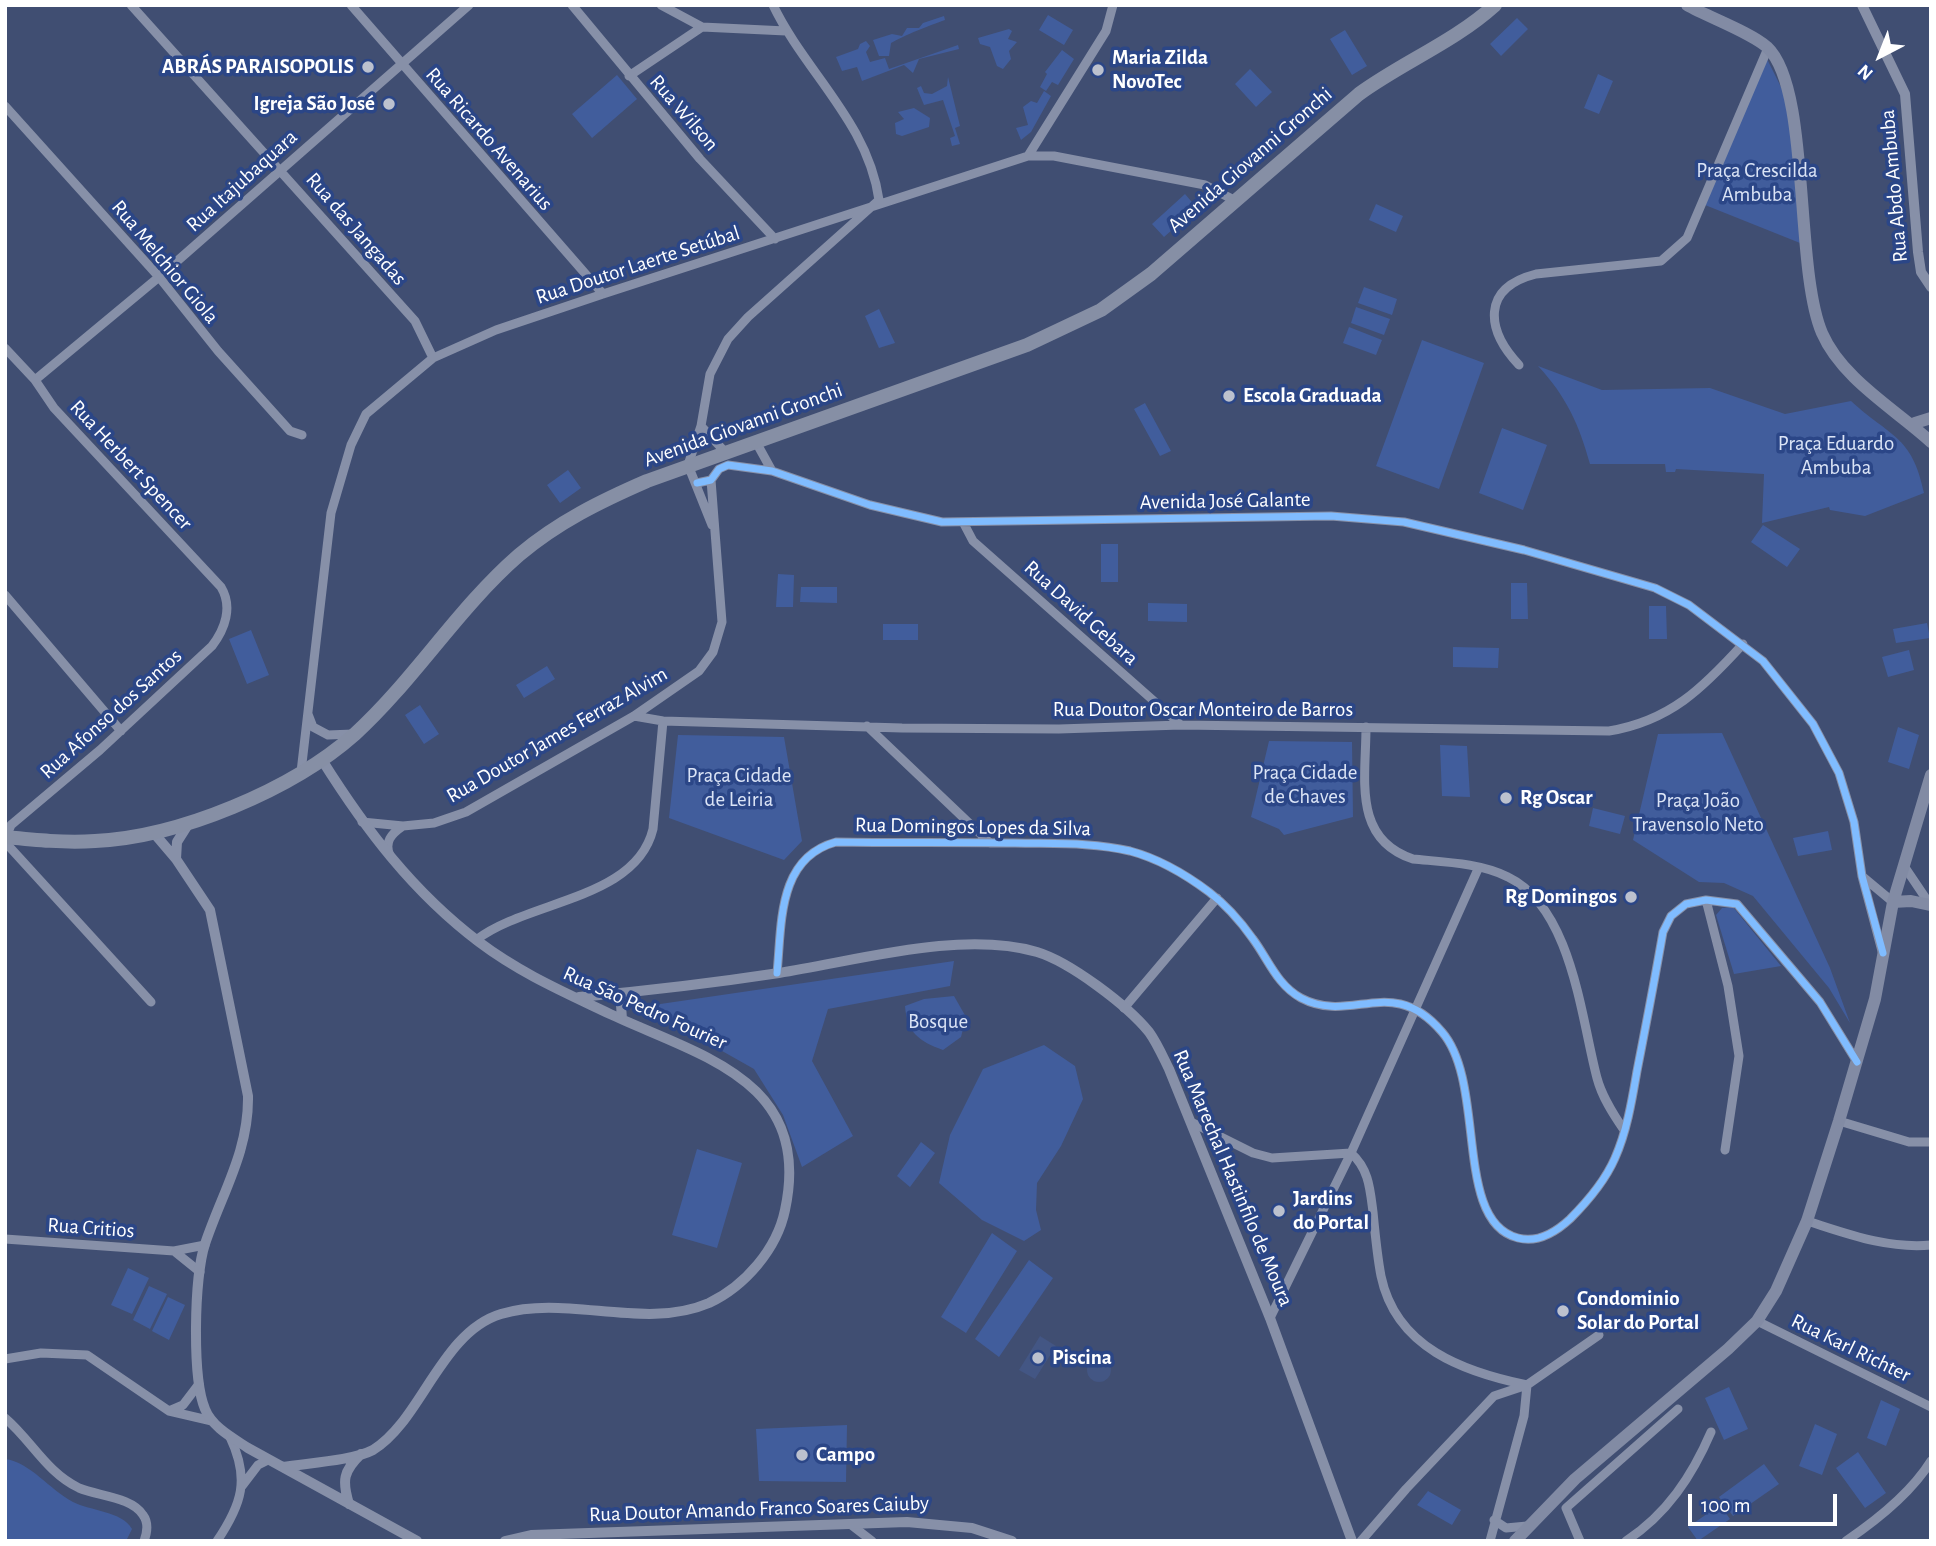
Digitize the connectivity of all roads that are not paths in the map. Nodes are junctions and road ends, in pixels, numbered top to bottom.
1 (131, 5) edge
2 (351, 5) edge
3 (469, 5) edge
4 (572, 5) edge
5 (661, 5) edge
6 (773, 5) edge
7 (1113, 5) edge
8 (1686, 5) edge
9 (1862, 5) edge
10 (1493, 6) edge
11 (702, 27) junction
12 (786, 31) junction
13 (1768, 48) junction
14 (401, 65) junction
15 (629, 76) junction
16 (5, 106) edge
17 (1028, 156) junction
18 (281, 170) junction
19 (1234, 200) junction
20 (877, 204) junction
21 (775, 239) junction
22 (159, 277) junction
23 (1931, 287) edge
24 (603, 294) junction
25 (5, 348) edge
26 (433, 358) junction
27 (1519, 365) dead end
28 (35, 380) junction
29 (1931, 418) edge
30 (701, 426) junction
31 (1915, 426) junction
32 (1931, 433) edge
33 (302, 435) dead end
34 (756, 442) junction
35 (1931, 442) edge
36 (726, 453) junction
37 (1931, 453) edge
38 (688, 465) junction
39 (772, 471) junction
40 (711, 480) junction
41 (697, 483) junction
42 (963, 522) junction
43 (712, 525) junction
44 (5, 595) edge
45 (228, 608) joint
46 (1743, 644) junction
47 (308, 711) junction
48 (634, 716) junction
49 (663, 721) junction
50 (865, 725) junction
51 (1181, 725) junction
52 (1366, 727) junction
53 (121, 731) junction
54 (355, 734) junction
55 (322, 760) junction
56 (301, 772) junction
57 (1931, 775) edge
58 (360, 821) junction
59 (190, 822) junction
60 (403, 826) junction
61 (153, 832) junction
62 (5, 837) edge
63 (5, 842) edge
64 (990, 843) junction
65 (176, 859) junction
66 (393, 862) junction
67 (1904, 866) junction
68 (1478, 869) junction
69 (1862, 876) junction
70 (1217, 898) junction
71 (1706, 900) junction
72 (1893, 902) junction
73 (1931, 906) edge
74 (476, 940) junction
75 (1883, 953) junction
76 (777, 973) junction
77 (630, 993) junction
78 (579, 997) junction
79 (151, 1002) dead end
80 (1124, 1008) junction
81 (1416, 1008) junction
82 (622, 1019) junction
83 (1857, 1062) junction
84 (1839, 1121) junction
85 (1193, 1123) junction
86 (1624, 1130) junction
87 (1931, 1142) edge
88 (1725, 1150) dead end
89 (1351, 1153) junction
90 (1807, 1221) junction
91 (5, 1239) edge
92 (205, 1245) junction
93 (1931, 1245) edge
94 (174, 1251) junction
95 (200, 1272) junction
96 (1270, 1318) junction
97 (1757, 1321) junction
98 (1599, 1335) dead end
99 (5, 1359) edge
100 (199, 1384) junction
101 (1527, 1385) junction
102 (1931, 1407) edge
103 (1678, 1409) dead end
104 (169, 1411) junction
105 (5, 1418) edge
106 (212, 1421) junction
107 (1711, 1432) dead end
108 (230, 1437) junction
109 (361, 1454) junction
110 (268, 1460) junction
111 (1931, 1461) edge
112 (283, 1467) junction
113 (242, 1486) junction
114 (349, 1504) junction
115 (1494, 1520) junction
116 (850, 1524) junction
117 (1530, 1525) junction
118 (144, 1541) edge
119 (217, 1541) edge
120 (417, 1541) edge
121 (505, 1541) edge
122 (872, 1541) edge
123 (1012, 1541) edge
124 (1352, 1541) edge
125 (1361, 1541) edge
126 (1490, 1541) edge
127 (1515, 1541) edge
128 (1580, 1541) edge
129 (1626, 1541) edge
130 (1846, 1541) edge

1 - 18 street, Rua das Jangadas
2 - 14 street, Rua Ricardo Avenarius
3 - 14 street, Rua Itajubaquara
4 - 15 street, Rua Wilson
5 - 11 street
6 - 12 street
7 - 17 street
8 - 13 main road
9 - 23 street, Rua Abdo Ambuba
10 - 19 main road, Avenida Giovanni Gronchi
11 - 12 street
11 - 15 street
12 - 20 street
13 - 27 street
13 - 31 main road
14 - 18 street, Rua Itajubaquara
14 - 24 street, Rua Ricardo Avenarius
15 - 21 street, Rua Wilson
16 - 22 street, Rua Melchior Giola
17 - 19 street, Rua Doutor Laerte Setúbal
17 - 20 street, Rua Doutor Laerte Setúbal
18 - 22 street, Rua Itajubaquara
18 - 26 street, Rua das Jangadas
19 - 34 main road, Avenida Giovanni Gronchi
20 - 21 street, Rua Doutor Laerte Setúbal
20 - 30 street
21 - 24 street, Rua Doutor Laerte Setúbal
22 - 28 street, Rua Itajubaquara
22 - 33 street, Rua Melchior Giola
24 - 26 street, Rua Doutor Laerte Setúbal
25 - 28 street, Rua Herbert Spencer
26 - 47 street, Rua Doutor Laerte Setúbal
28 - 45 street, Rua Herbert Spencer
29 - 31 main road
30 - 36 street
30 - 38 street
31 - 32 main road
31 - 35 main road
31 - 37 main road
34 - 36 main road, Avenida Giovanni Gronchi
34 - 39 street
36 - 38 main road, Avenida Giovanni Gronchi
38 - 41 street
38 - 54 main road, Avenida Giovanni Gronchi
39 - 40 street, Avenida José Galante
39 - 42 street, Avenida José Galante
40 - 41 street, Avenida José Galante
40 - 43 street, Rua Doutor James Ferraz Alvim
41 - 43 street, Rua Doutor James Ferraz Alvim
42 - 46 street, Avenida José Galante
42 - 51 street, Rua David Gebara
43 - 48 street, Rua Doutor James Ferraz Alvim
44 - 53 street
45 - 53 street, Rua Afonso dos Santos
46 - 52 street, Rua Doutor Oscar Monteiro de Barros
46 - 69 street, Avenida José Galante
47 - 54 street
47 - 56 street, Rua Doutor Laerte Setúbal
48 - 49 street, Rua Doutor Oscar Monteiro de Barros
48 - 60 street, Rua Doutor James Ferraz Alvim
49 - 50 street, Rua Doutor Oscar Monteiro de Barros
49 - 74 street
50 - 51 street, Rua Doutor Oscar Monteiro de Barros
50 - 64 street
51 - 52 street, Rua Doutor Oscar Monteiro de Barros
52 - 68 street
53 - 62 street, Rua Afonso dos Santos
54 - 55 main road, Avenida Giovanni Gronchi
55 - 56 main road, Avenida Giovanni Gronchi
55 - 58 street, Rua São Pedro Fourier
56 - 59 main road, Avenida Giovanni Gronchi
57 - 67 main road
58 - 60 street, Rua Doutor James Ferraz Alvim
58 - 66 street, Rua São Pedro Fourier
59 - 61 main road, Avenida Giovanni Gronchi
59 - 65 street
60 - 66 street
61 - 62 main road, Avenida Giovanni Gronchi
61 - 65 street
63 - 79 street
64 - 70 street, Rua Domingos Lopes da Silva
64 - 76 street, Rua Domingos Lopes da Silva
65 - 92 street
66 - 74 street, Rua São Pedro Fourier
67 - 72 main road
67 - 73 street
68 - 81 street
68 - 86 street
69 - 72 street
69 - 75 street, Avenida José Galante
70 - 80 street
70 - 81 street, Rua Domingos Lopes da Silva
71 - 83 street
71 - 86 street, Rua Domingos Lopes da Silva
71 - 88 street
72 - 73 main road
72 - 75 main road
74 - 78 street, Rua São Pedro Fourier
75 - 83 main road
76 - 77 street, Rua Marechal Hastinfilo de Moura
76 - 80 street, Rua Marechal Hastinfilo de Moura
77 - 78 street, Rua Marechal Hastinfilo de Moura
77 - 82 street
78 - 82 street, Rua São Pedro Fourier
80 - 85 street, Rua Marechal Hastinfilo de Moura
81 - 86 street, Rua Domingos Lopes da Silva
81 - 89 street
82 - 109 street, Rua São Pedro Fourier
83 - 84 main road
84 - 87 street
84 - 90 main road
85 - 89 street
85 - 96 street, Rua Marechal Hastinfilo de Moura
89 - 96 street
89 - 101 street
90 - 93 street
90 - 97 main road
91 - 94 street, Rua Critios
92 - 94 street, Rua Critios
92 - 95 street
94 - 95 street
95 - 100 street
96 - 124 street, Rua Marechal Hastinfilo de Moura
97 - 102 street, Rua Karl Richter
97 - 117 main road
98 - 101 street
99 - 104 street
100 - 104 street
100 - 106 street
101 - 115 street
101 - 125 street
103 - 128 street
104 - 106 street
105 - 118 street
106 - 108 street
107 - 129 street
108 - 110 street
108 - 113 street
109 - 112 street, Rua São Pedro Fourier
109 - 114 street, Rua São Pedro Fourier
110 - 112 street
110 - 113 street
111 - 130 street
112 - 114 street
113 - 119 street
114 - 120 street
115 - 117 street
115 - 126 street
116 - 121 street, Rua Doutor Amando Franco Soares Caiuby
116 - 122 street
116 - 123 street, Rua Doutor Amando Franco Soares Caiuby
117 - 127 main road

